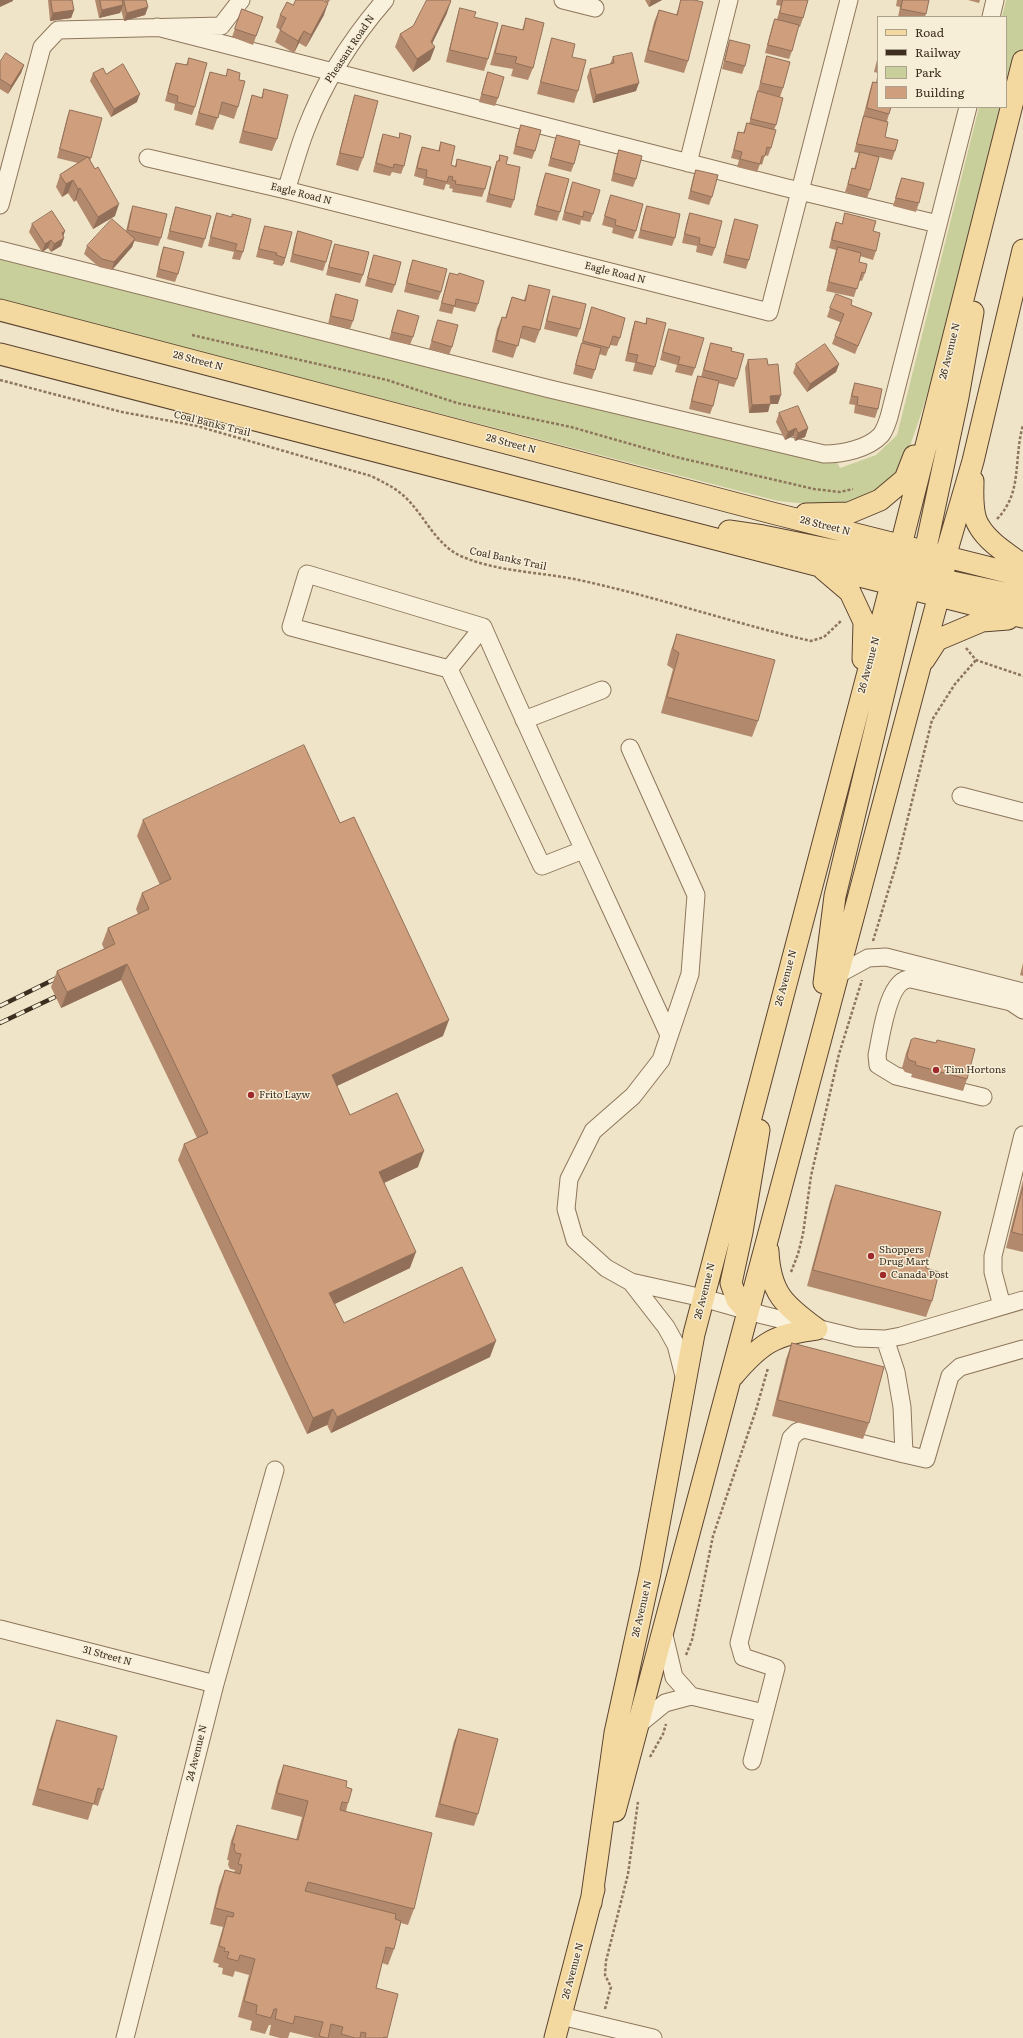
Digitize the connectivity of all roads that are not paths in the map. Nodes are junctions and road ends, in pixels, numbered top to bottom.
1 (241, 0) edge
2 (385, 0) edge
3 (563, 0) edge
4 (729, 0) edge
5 (849, 0) edge
6 (995, 0) edge
7 (595, 8) dead end
8 (991, 16) edge
9 (221, 26) junction
10 (157, 27) junction
11 (222, 44) junction
12 (1023, 61) edge
13 (333, 72) junction
14 (968, 108) edge
15 (999, 157) junction
16 (148, 158) dead end
17 (688, 163) junction
18 (286, 190) junction
19 (801, 191) junction
20 (0, 205) edge
21 (938, 224) junction
22 (0, 250) edge
23 (1023, 250) edge
24 (0, 310) edge
25 (0, 354) edge
26 (940, 391) junction
27 (973, 461) junction
28 (776, 514) junction
29 (633, 518) junction
30 (1023, 565) edge
31 (820, 566) junction
32 (918, 571) junction
33 (1023, 576) edge
34 (1023, 597) edge
35 (1023, 618) edge
36 (483, 627) junction
37 (919, 667) junction
38 (449, 669) junction
39 (602, 690) dead end
40 (863, 690) junction
41 (524, 720) junction
42 (630, 748) dead end
43 (961, 796) dead end
44 (1023, 812) edge
45 (583, 850) junction
46 (838, 975) junction
47 (1023, 992) edge
48 (780, 1002) junction
49 (1023, 1010) edge
50 (669, 1035) junction
51 (812, 1071) junction
52 (983, 1097) dead end
53 (1023, 1135) edge
54 (767, 1240) junction
55 (631, 1282) junction
56 (703, 1298) junction
57 (1023, 1300) edge
58 (1002, 1306) junction
59 (748, 1312) junction
60 (817, 1329) junction
61 (885, 1339) junction
62 (1023, 1349) edge
63 (730, 1379) junction
64 (686, 1384) junction
65 (904, 1454) junction
66 (275, 1470) dead end
67 (0, 1628) edge
68 (663, 1631) junction
69 (215, 1684) junction
70 (691, 1696) junction
71 (764, 1713) junction
72 (638, 1725) junction
73 (752, 1761) dead end
74 (591, 1903) junction
75 (561, 2016) junction
76 (125, 2038) edge
77 (555, 2038) edge
78 (653, 2038) edge

1 - 9 street
2 - 13 street, Pheasant Road N
3 - 7 street
4 - 17 street
5 - 19 street, Eagle Road N
6 - 8 street
9 - 10 street
9 - 11 street
10 - 11 street
10 - 20 street
11 - 13 street
12 - 15 main road, 26 Avenue N
13 - 17 street
13 - 18 street, Pheasant Road N
14 - 21 street
15 - 26 main road, 26 Avenue N
15 - 32 main road
16 - 18 street, Eagle Road N
17 - 19 street
18 - 19 street, Eagle Road N
19 - 21 street
21 - 22 street
23 - 27 main road, 26 Avenue N
24 - 28 main road, 28 Street N
25 - 29 main road, 28 Street N
26 - 28 main road
26 - 32 main road, 26 Avenue N
27 - 30 main road
27 - 32 main road, 26 Avenue N
28 - 32 main road, 28 Street N
29 - 31 main road, 28 Street N
29 - 32 main road
31 - 32 main road, 28 Street N
31 - 40 main road
32 - 33 main road, 28 Street N
32 - 34 main road
32 - 35 main road, 28 Street N
32 - 37 main road, 26 Avenue N
32 - 40 main road, 26 Avenue N
32 - 51 main road
35 - 37 main road
36 - 38 street
36 - 38 street
36 - 41 street
37 - 46 main road, 26 Avenue N
38 - 45 street
39 - 41 street
40 - 48 main road, 26 Avenue N
41 - 45 street
42 - 50 street
43 - 44 street
45 - 50 street
46 - 47 street
46 - 51 main road, 26 Avenue N
48 - 56 main road, 26 Avenue N
48 - 59 main road
49 - 52 street
50 - 55 street
51 - 54 main road, 26 Avenue N
53 - 58 street
54 - 59 main road, 26 Avenue N
54 - 60 main road
55 - 56 street
55 - 64 street
56 - 59 street
56 - 64 main road, 26 Avenue N
57 - 58 street
58 - 61 street
59 - 60 street
59 - 63 main road, 26 Avenue N
60 - 61 street
60 - 63 main road
61 - 65 street
62 - 65 street
63 - 68 main road, 26 Avenue N
64 - 74 main road, 26 Avenue N
65 - 71 street
66 - 69 street, 24 Avenue N
67 - 69 street, 31 Street N
68 - 70 street
68 - 72 main road, 26 Avenue N
69 - 76 street, 24 Avenue N
70 - 71 street
70 - 72 street
71 - 73 street
72 - 74 main road, 26 Avenue N
74 - 75 main road, 26 Avenue N
75 - 77 main road, 26 Avenue N
75 - 78 street

